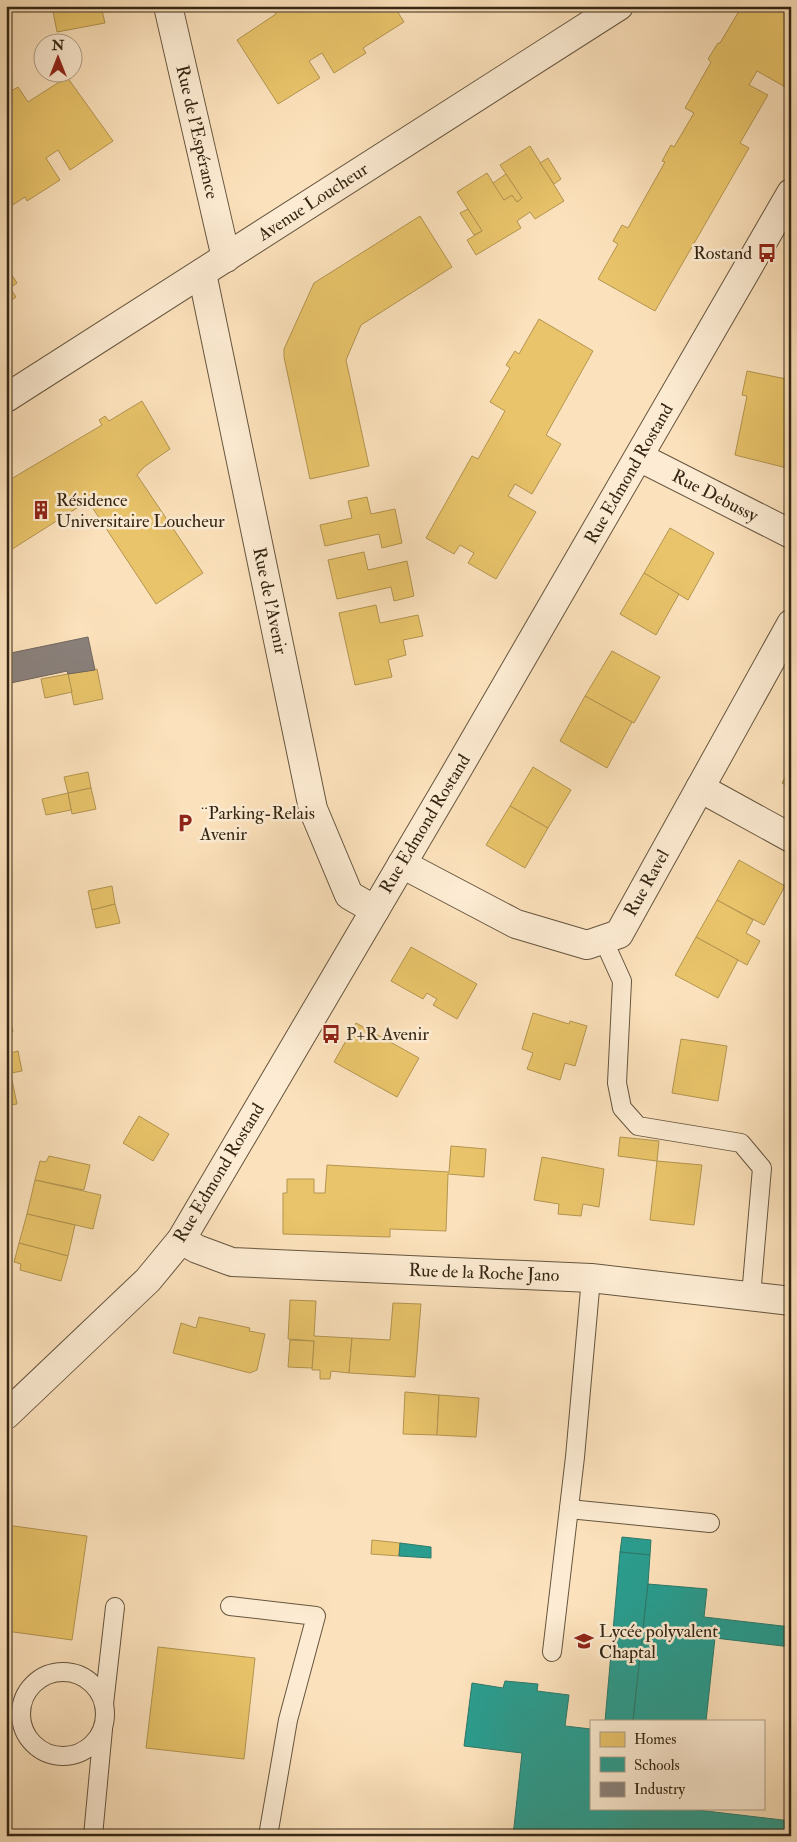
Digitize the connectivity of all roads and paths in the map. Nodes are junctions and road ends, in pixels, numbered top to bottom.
1 (168, 6) edge
2 (619, 6) edge
3 (791, 193) edge
4 (226, 258) junction
5 (202, 273) junction
6 (6, 398) edge
7 (639, 456) junction
8 (791, 534) edge
9 (791, 624) edge
10 (700, 788) junction
11 (791, 838) edge
12 (402, 864) junction
13 (375, 910) junction
14 (603, 940) junction
15 (181, 1240) junction
16 (591, 1278) junction
17 (751, 1296) junction
18 (791, 1301) edge
19 (7, 1411) edge
20 (569, 1509) junction
21 (710, 1523) dead end
22 (230, 1606) dead end
23 (114, 1608) dead end
24 (552, 1652) dead end
25 (104, 1711) junction
26 (93, 1836) edge
27 (268, 1836) edge

1 - 4 street, Rue de l'Espérance
2 - 4 street, Avenue Loucheur
3 - 7 street, Rue Edmond Rostand
4 - 5 street, Avenue Loucheur
5 - 6 street, Avenue Loucheur
5 - 13 street, Rue de l'Avenir
7 - 8 street, Rue Debussy
7 - 12 street, Rue Edmond Rostand
9 - 10 street, Rue Ravel
10 - 11 street
10 - 14 street, Rue Ravel
12 - 13 street, Rue Edmond Rostand
12 - 14 street, Rue Ravel
13 - 15 street, Rue Edmond Rostand
14 - 17 lane
15 - 16 street, Rue de la Roche Jano
15 - 19 street, Rue Edmond Rostand
16 - 17 street, Rue de la Roche Jano
16 - 20 lane
17 - 18 street, Rue de la Roche Jano
20 - 21 lane
20 - 24 lane
22 - 27 lane
23 - 25 lane
25 - 25 lane
25 - 26 lane

